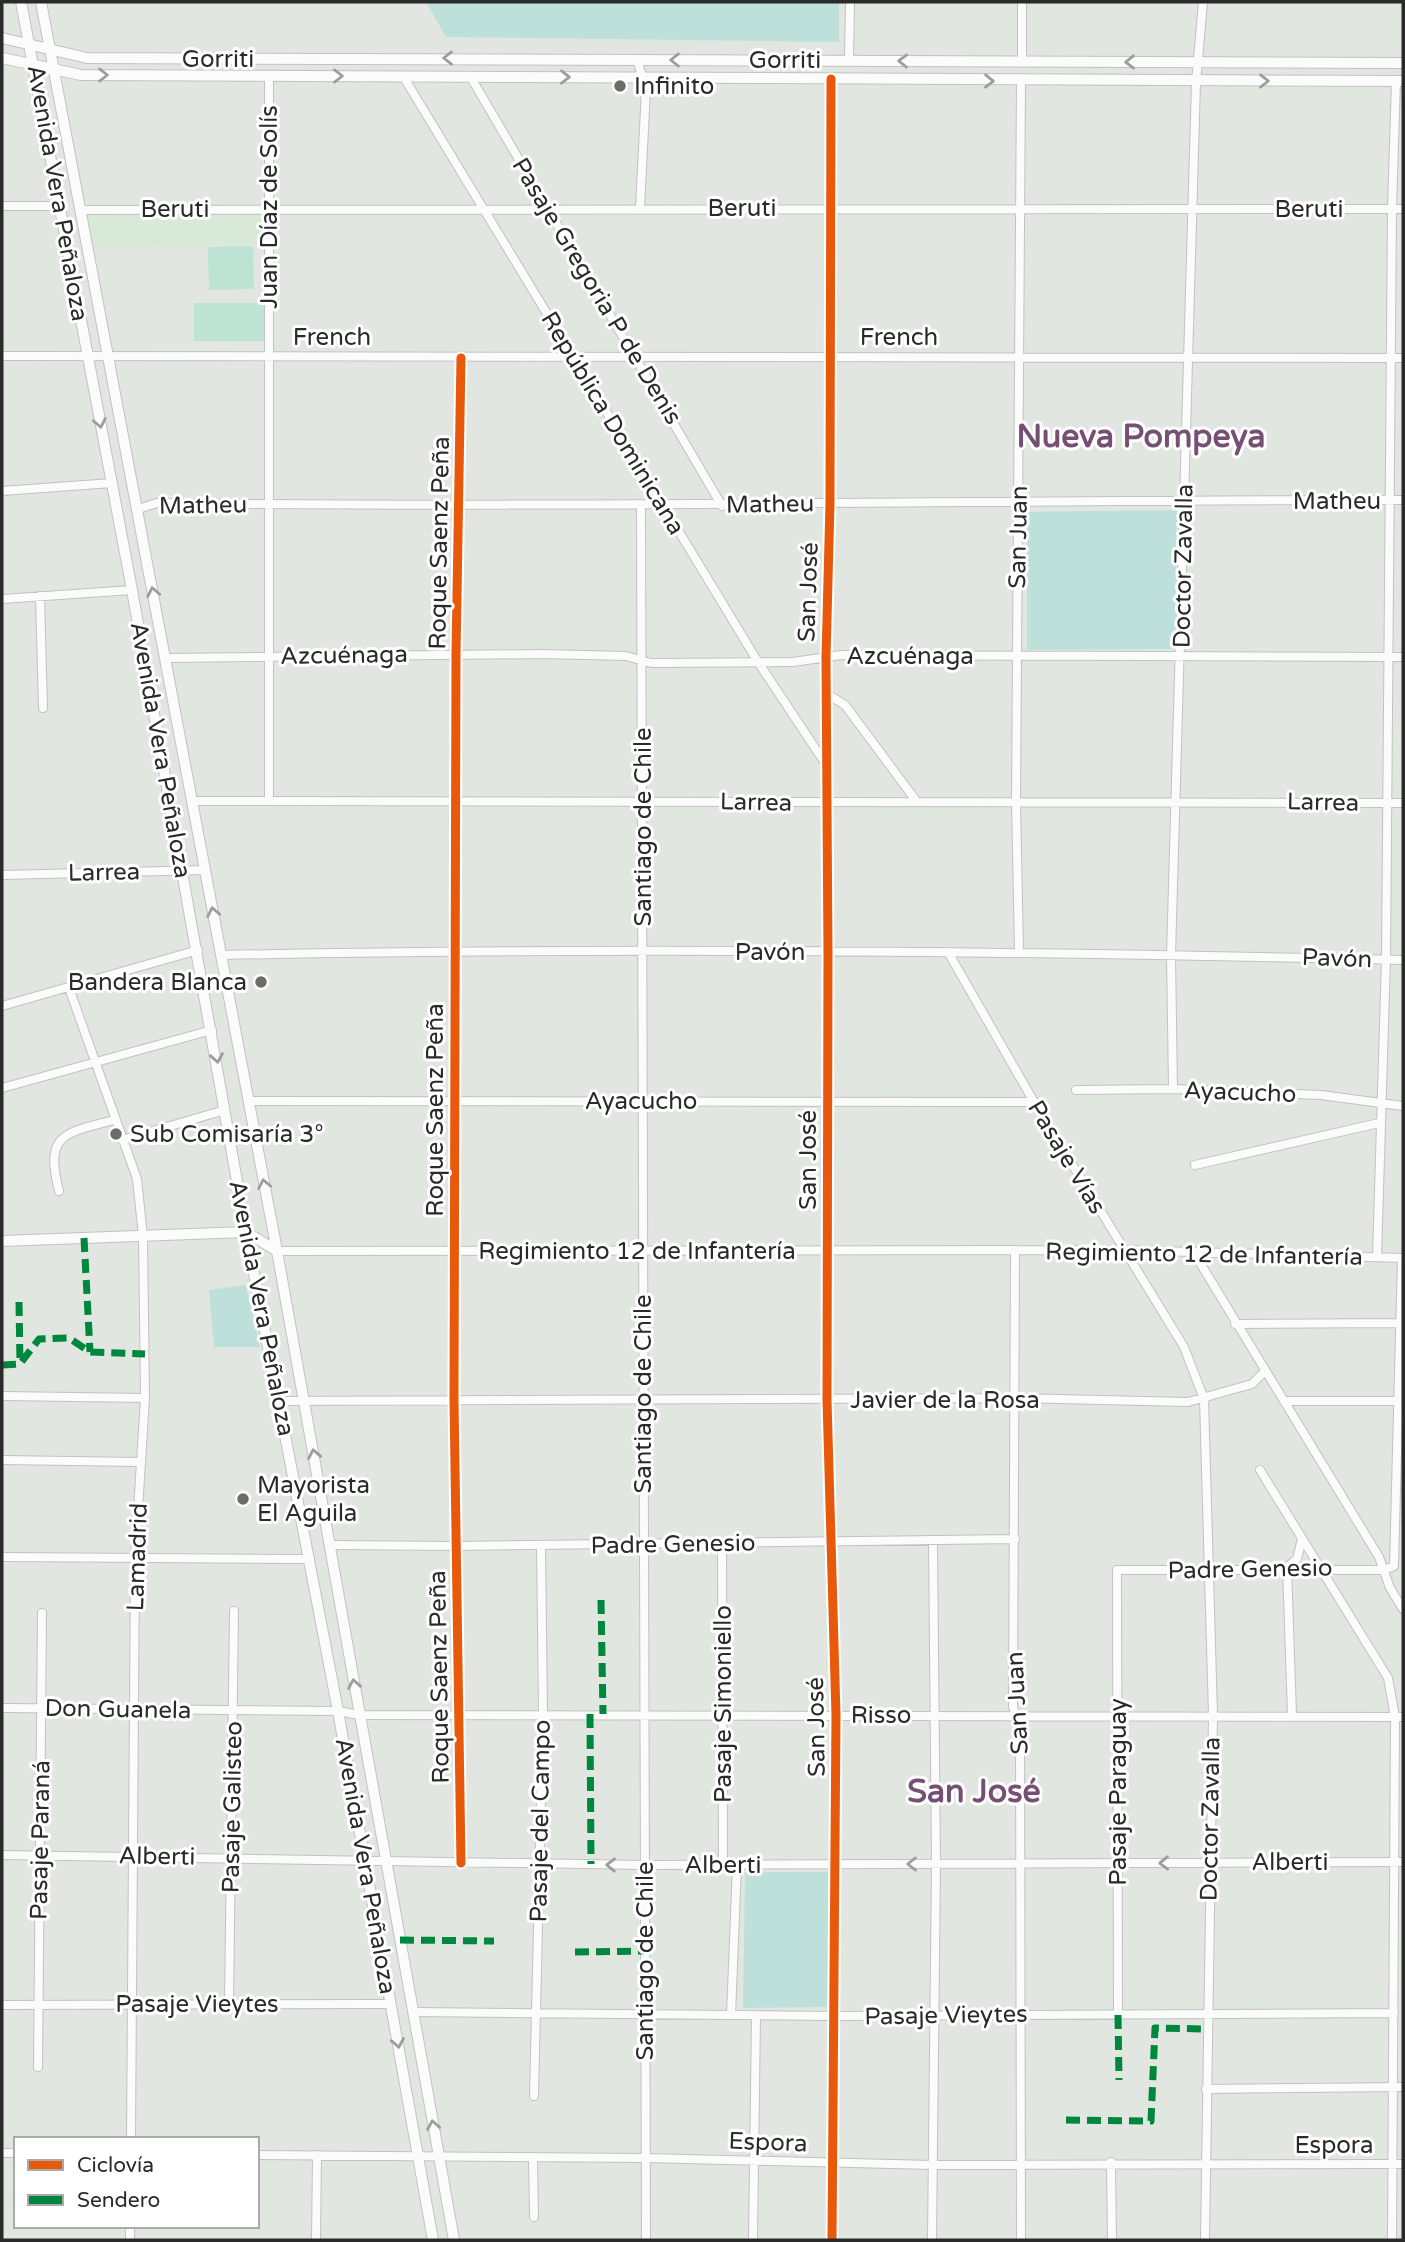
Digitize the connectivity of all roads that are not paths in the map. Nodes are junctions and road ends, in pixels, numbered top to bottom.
1 (21, 2) edge
2 (41, 2) edge
3 (849, 2) edge
4 (1022, 2) edge
5 (1203, 2) edge
6 (2, 38) edge
7 (30, 46) junction
8 (52, 51) junction
9 (2, 58) edge
10 (638, 60) junction
11 (849, 60) junction
12 (1199, 61) junction
13 (1021, 62) junction
14 (1403, 63) edge
15 (36, 67) junction
16 (57, 72) junction
17 (270, 76) junction
18 (403, 76) junction
19 (470, 76) junction
20 (645, 78) junction
21 (831, 79) junction
22 (1021, 81) junction
23 (1399, 81) edge
24 (1196, 82) junction
25 (2, 206) edge
26 (60, 206) junction
27 (269, 208) junction
28 (483, 208) junction
29 (640, 208) junction
30 (831, 208) junction
31 (1192, 208) junction
32 (548, 209) junction
33 (1392, 209) junction
34 (1403, 209) edge
35 (82, 210) junction
36 (1020, 211) junction
37 (109, 355) junction
38 (2, 356) edge
39 (88, 356) junction
40 (269, 356) junction
41 (830, 356) junction
42 (573, 357) junction
43 (637, 357) junction
44 (1020, 357) junction
45 (1188, 357) junction
46 (461, 358) junction
47 (1390, 358) junction
48 (1403, 358) edge
49 (112, 483) junction
50 (2, 491) edge
51 (1018, 500) junction
52 (1391, 500) junction
53 (1403, 500) edge
54 (1185, 502) junction
55 (830, 503) junction
56 (269, 504) junction
57 (459, 504) junction
58 (664, 505) junction
59 (641, 506) junction
60 (722, 506) junction
61 (138, 509) junction
62 (132, 590) junction
63 (40, 596) junction
64 (2, 599) edge
65 (456, 654) junction
66 (269, 656) junction
67 (1017, 656) junction
68 (825, 657) junction
69 (1181, 657) junction
70 (1391, 657) junction
71 (1403, 657) edge
72 (166, 658) junction
73 (640, 660) junction
74 (758, 662) junction
75 (827, 694) junction
76 (43, 708) dead end
77 (827, 766) junction
78 (192, 800) junction
79 (269, 800) junction
80 (1177, 800) junction
81 (456, 801) junction
82 (643, 801) junction
83 (1016, 801) junction
84 (917, 802) junction
85 (828, 803) junction
86 (1388, 803) junction
87 (1403, 803) edge
88 (183, 870) junction
89 (206, 870) junction
90 (2, 875) edge
91 (198, 950) junction
92 (455, 952) junction
93 (643, 952) junction
94 (948, 952) junction
95 (1018, 952) junction
96 (828, 953) junction
97 (222, 955) junction
98 (1171, 955) junction
99 (1386, 959) junction
100 (1403, 960) edge
101 (69, 988) junction
102 (2, 1006) edge
103 (212, 1030) junction
104 (94, 1062) junction
105 (2, 1087) edge
106 (1173, 1089) junction
107 (1076, 1090) dead end
108 (454, 1100) junction
109 (249, 1101) junction
110 (642, 1101) junction
111 (827, 1101) junction
112 (1034, 1102) junction
113 (1381, 1104) junction
114 (1403, 1105) edge
115 (225, 1110) junction
116 (114, 1120) junction
117 (1379, 1123) junction
118 (122, 1140) junction
119 (1195, 1165) dead end
120 (59, 1191) dead end
121 (246, 1232) junction
122 (142, 1236) junction
123 (2, 1241) edge
124 (1015, 1250) junction
125 (1123, 1250) junction
126 (277, 1251) junction
127 (454, 1251) junction
128 (642, 1251) junction
129 (827, 1251) junction
130 (1194, 1253) junction
131 (1377, 1257) junction
132 (1403, 1258) edge
133 (1401, 1323) junction
134 (1235, 1324) junction
135 (1265, 1371) junction
136 (2, 1396) edge
137 (145, 1398) junction
138 (1015, 1398) junction
139 (1204, 1399) junction
140 (454, 1400) junction
141 (643, 1400) junction
142 (827, 1400) junction
143 (281, 1401) junction
144 (305, 1401) junction
145 (1284, 1401) junction
146 (1400, 1401) edge
147 (2, 1460) edge
148 (140, 1462) junction
149 (1260, 1470) dead end
150 (1015, 1539) junction
151 (1302, 1539) junction
152 (933, 1540) junction
153 (829, 1542) junction
154 (722, 1543) junction
155 (643, 1544) junction
156 (330, 1545) junction
157 (541, 1545) junction
158 (455, 1546) junction
159 (2, 1557) edge
160 (135, 1558) junction
161 (310, 1559) junction
162 (1399, 1566) edge
163 (1287, 1567) junction
164 (1320, 1568) junction
165 (1210, 1569) junction
166 (1117, 1570) joint
167 (1384, 1570) junction
168 (1403, 1609) edge
169 (234, 1611) dead end
170 (42, 1613) dead end
171 (2, 1708) edge
172 (41, 1708) junction
173 (134, 1709) junction
174 (233, 1710) junction
175 (338, 1711) junction
176 (461, 1714) junction
177 (542, 1714) junction
178 (644, 1714) junction
179 (724, 1714) junction
180 (836, 1715) junction
181 (935, 1715) junction
182 (1119, 1715) junction
183 (1213, 1715) junction
184 (1292, 1715) junction
185 (359, 1716) junction
186 (1016, 1716) junction
187 (1399, 1717) edge
188 (40, 1854) junction
189 (2, 1855) edge
190 (133, 1856) junction
191 (232, 1857) junction
192 (364, 1859) junction
193 (385, 1861) junction
194 (1399, 1862) edge
195 (461, 1863) junction
196 (540, 1863) junction
197 (1209, 1863) junction
198 (837, 1864) junction
199 (936, 1864) junction
200 (1021, 1864) junction
201 (1119, 1864) junction
202 (645, 1865) junction
203 (723, 1865) junction
204 (737, 1865) junction
205 (132, 2004) junction
206 (229, 2004) junction
207 (391, 2004) junction
208 (2, 2005) edge
209 (38, 2005) junction
210 (413, 2012) junction
211 (534, 2013) junction
212 (1206, 2013) junction
213 (1394, 2013) junction
214 (646, 2014) junction
215 (1021, 2014) junction
216 (731, 2015) junction
217 (1118, 2015) junction
218 (756, 2016) junction
219 (835, 2016) junction
220 (934, 2016) junction
221 (38, 2067) dead end
222 (1399, 2087) edge
223 (1206, 2089) junction
224 (534, 2096) dead end
225 (131, 2137) edge
226 (259, 2155) edge
227 (317, 2155) junction
228 (418, 2156) junction
229 (438, 2156) junction
230 (533, 2157) junction
231 (646, 2158) junction
232 (755, 2161) junction
233 (1022, 2162) junction
234 (1111, 2162) junction
235 (833, 2163) junction
236 (1206, 2164) junction
237 (1399, 2164) edge
238 (932, 2165) junction
239 (534, 2217) dead end
240 (316, 2240) edge
241 (433, 2240) edge
242 (454, 2240) edge
243 (646, 2240) edge
244 (753, 2240) edge
245 (832, 2240) edge
246 (932, 2240) edge
247 (1021, 2240) edge
248 (1112, 2240) edge
249 (1205, 2240) edge
250 (1392, 2240) edge

1 - 7 main road, Avenida Vera Peñaloza
2 - 8 main road, Avenida Vera Peñaloza
3 - 11 street
4 - 13 street
5 - 12 street, Doctor Zavalla
6 - 7 main road, Gorriti
7 - 8 main road, Gorriti
7 - 15 main road, Avenida Vera Peñaloza
10 -> 8 main road, Gorriti
8 - 16 main road, Avenida Vera Peñaloza
9 - 15 main road, Gorriti
11 -> 10 main road, Gorriti
10 - 20 street
13 -> 11 main road, Gorriti
12 -> 13 main road, Gorriti
12 - 14 main road, Gorriti
12 - 24 street, Doctor Zavalla
15 - 16 main road, Gorriti
15 - 26 main road, Avenida Vera Peñaloza
16 -> 17 main road, Gorriti
16 - 35 main road, Avenida Vera Peñaloza
17 -> 18 main road, Gorriti
17 - 27 street, Juan Díaz de Solís
18 - 19 main road, Gorriti
18 - 28 street, República Dominicana
19 -> 20 main road, Gorriti
19 - 32 street, Pasaje Gregoria P de Denis
20 - 21 main road, Gorriti
20 - 29 street
21 -> 22 main road, Gorriti
21 - 30 street, San José
22 - 24 main road, Gorriti
22 - 36 street, San Juan
24 -> 23 main road, Gorriti
23 - 33 street
24 - 31 street, Doctor Zavalla
25 - 26 street
26 - 39 main road, Avenida Vera Peñaloza
27 - 28 street, Beruti
27 - 35 street, Beruti
27 - 40 street, Juan Díaz de Solís
28 - 32 street, Beruti
28 - 42 street, República Dominicana
29 - 30 street, Beruti
29 - 32 street, Beruti
30 - 36 street, Beruti
30 - 41 street, San José
31 - 33 street, Beruti
31 - 36 street, Beruti
31 - 45 street, Doctor Zavalla
32 - 43 street, Pasaje Gregoria P de Denis
33 - 34 street, Beruti
33 - 47 street
35 - 37 main road, Avenida Vera Peñaloza
36 - 44 street, San Juan
37 - 39 street, French
37 - 40 street, French
37 - 61 main road, Avenida Vera Peñaloza
38 - 39 street, French
39 -> 49 main road, Avenida Vera Peñaloza
40 - 46 street, French
40 - 56 street, Juan Díaz de Solís
41 - 43 street, French
41 - 44 street, French
41 - 55 street, San José
42 - 43 street, French
42 - 46 street, French
42 - 58 street, República Dominicana
43 - 60 street, Pasaje Gregoria P de Denis
44 - 45 street, French
44 - 51 street, San Juan
45 - 47 street, French
45 - 54 street, Doctor Zavalla
46 - 57 street, Roque Saenz Peña
47 - 48 street, French
47 - 52 street
49 - 50 street
49 - 62 main road, Avenida Vera Peñaloza
51 - 54 street, Matheu
51 - 55 street, Matheu
51 - 67 street, San Juan
52 - 53 street, Matheu
52 - 54 street, Matheu
52 - 70 street
54 - 69 street, Doctor Zavalla
55 - 60 street, Matheu
55 - 68 street, San José
56 - 57 street, Matheu
56 - 61 street, Matheu
56 - 66 street, Juan Díaz de Solís
57 - 59 street, Matheu
57 - 65 street, Roque Saenz Peña
58 - 59 street, Matheu
58 - 60 street, Matheu
58 - 74 street, República Dominicana
59 - 73 street, Santiago de Chile
72 -> 61 main road, Avenida Vera Peñaloza
62 - 63 street
62 - 88 main road, Avenida Vera Peñaloza
63 - 64 street
63 - 76 street
65 - 66 street, Azcuénaga
65 - 73 street, Azcuénaga
65 - 81 street, Roque Saenz Peña
66 - 72 street, Azcuénaga
66 - 79 street, Juan Díaz de Solís
67 - 68 street, Azcuénaga
67 - 69 street, Azcuénaga
67 - 83 street, San Juan
68 - 74 street, Azcuénaga
68 - 75 street, San José
69 - 70 street, Azcuénaga
69 - 80 street, Doctor Zavalla
70 - 71 street, Azcuénaga
70 - 86 street
72 - 78 main road, Avenida Vera Peñaloza
73 - 74 street, Azcuénaga
73 - 82 street, Santiago de Chile
74 - 77 street, República Dominicana
75 - 77 street, San José
75 - 84 street
77 - 85 street, San José
78 - 79 street, Larrea
78 - 89 main road, Avenida Vera Peñaloza
79 - 81 street, Larrea
80 - 83 street, Larrea
80 - 86 street, Larrea
80 - 98 street, Doctor Zavalla
81 - 82 street, Larrea
81 - 92 street, Roque Saenz Peña
82 - 85 street, Larrea
82 - 93 street, Santiago de Chile
83 - 84 street, Larrea
83 - 95 street, San Juan
84 - 85 street, Larrea
85 - 96 street, San José
86 - 87 street, Larrea
86 - 99 street
88 - 89 street, Larrea
88 - 90 street, Larrea
88 - 91 main road, Avenida Vera Peñaloza
97 -> 89 main road, Avenida Vera Peñaloza
91 - 101 street
91 - 103 main road, Avenida Vera Peñaloza
92 - 93 street, Pavón
92 - 97 street, Pavón
92 - 108 street, Roque Saenz Peña
93 - 96 street, Pavón
93 - 110 street, Santiago de Chile
94 - 95 street, Pavón
94 - 96 street, Pavón
94 - 112 street, Pasaje Vías
95 - 98 street, Pavón
96 - 111 street, San José
97 - 109 main road, Avenida Vera Peñaloza
98 - 99 street, Pavón
98 - 106 street, Doctor Zavalla
99 - 100 street, Pavón
99 - 113 street
101 - 102 street
101 - 104 street, Lamadrid
103 - 104 street
103 -> 115 main road, Avenida Vera Peñaloza
104 - 105 street
104 - 116 street, Lamadrid
106 - 107 street, Ayacucho
106 - 113 street, Ayacucho
108 - 109 street, Ayacucho
108 - 110 street, Ayacucho
108 - 127 street, Roque Saenz Peña
126 -> 109 main road, Avenida Vera Peñaloza
110 - 111 street, Ayacucho
110 - 128 street, Santiago de Chile
111 - 112 street, Ayacucho
111 - 129 street, San José
112 - 125 street, Pasaje Vías
113 - 114 street, Ayacucho
113 - 117 street
115 - 118 street
115 - 121 main road, Avenida Vera Peñaloza
116 - 118 street, Lamadrid
116 - 120 street
117 - 119 street
117 - 131 street
118 - 122 street, Lamadrid
121 - 122 main road
121 - 126 main road
121 - 143 main road, Avenida Vera Peñaloza
122 - 123 main road
122 - 137 street, Lamadrid
124 - 125 street, Regimiento 12 de Infantería
124 - 129 street, Regimiento 12 de Infantería
124 - 138 street, San Juan
125 - 130 street, Regimiento 12 de Infantería
125 - 139 street, Pasaje Vías
126 - 127 street, Regimiento 12 de Infantería
126 - 144 main road, Avenida Vera Peñaloza
127 - 128 street, Regimiento 12 de Infantería
127 - 140 street, Roque Saenz Peña
128 - 129 street, Regimiento 12 de Infantería
128 - 141 street, Santiago de Chile
129 - 142 street, San José
130 - 131 street, Regimiento 12 de Infantería
130 - 134 street
131 - 132 street, Regimiento 12 de Infantería
132 - 133 street
133 - 134 street
133 - 146 street
134 - 135 street
135 - 139 street, Javier de la Rosa
135 - 145 street
136 - 137 street
137 - 148 street, Lamadrid
138 - 139 street, Javier de la Rosa
138 - 142 street, Javier de la Rosa
138 - 150 street, San Juan
139 - 165 street, Doctor Zavalla
140 - 141 street, Javier de la Rosa
140 - 144 street, Javier de la Rosa
140 - 158 street, Roque Saenz Peña
141 - 142 street, Javier de la Rosa
141 - 155 street, Santiago de Chile
142 - 153 street, San José
143 - 144 street, Javier de la Rosa
143 - 161 main road, Avenida Vera Peñaloza
156 -> 144 main road, Avenida Vera Peñaloza
145 - 146 street
145 - 167 street
146 - 162 street
147 - 148 street
148 - 160 street, Lamadrid
149 - 151 street
150 - 152 street, Padre Genesio
150 - 186 street, San Juan
151 - 163 street
151 - 164 street
152 - 153 street, Padre Genesio
152 - 181 street
153 - 154 street, Padre Genesio
153 - 180 street, San José
154 - 155 street, Padre Genesio
154 - 179 street, Pasaje Simoniello
155 - 157 street, Padre Genesio
155 - 178 street, Santiago de Chile
156 - 158 street, Padre Genesio
185 -> 156 main road, Avenida Vera Peñaloza
157 - 158 street, Padre Genesio
157 - 177 street, Pasaje del Campo
158 - 176 street, Roque Saenz Peña
159 - 160 street
160 - 161 street
160 - 173 street, Lamadrid
161 - 175 main road, Avenida Vera Peñaloza
162 - 167 street
163 - 164 street, Padre Genesio
163 - 165 street, Padre Genesio
163 - 184 street
164 - 167 street, Padre Genesio
164 - 187 street
165 - 166 street, Padre Genesio
165 - 183 street, Doctor Zavalla
166 - 182 street, Pasaje Paraguay
167 - 168 street
169 - 174 street, Pasaje Galisteo
170 - 172 street, Pasaje Paraná
171 - 172 street, Don Guanela
172 - 173 street, Don Guanela
172 - 188 street, Pasaje Paraná
173 - 174 street, Don Guanela
173 - 190 street, Lamadrid
174 - 175 street, Don Guanela
174 - 191 street, Pasaje Galisteo
175 - 185 street, Don Guanela
175 - 192 main road, Avenida Vera Peñaloza
176 - 177 street, Risso
176 - 185 street, Risso
176 - 195 street, Roque Saenz Peña
177 - 178 street, Risso
177 - 196 street, Pasaje del Campo
178 - 179 street, Risso
178 - 202 street, Santiago de Chile
179 - 180 street, Risso
179 - 203 street, Pasaje Simoniello
180 - 181 street, Risso
180 - 198 street, San José
181 - 186 street, Risso
181 - 199 street
182 - 183 street, Risso
182 - 186 street, Risso
182 - 201 street, Pasaje Paraguay
183 - 184 street, Risso
183 - 197 street, Doctor Zavalla
184 - 187 street, Risso
185 - 193 main road, Avenida Vera Peñaloza
186 - 200 street, San Juan
187 - 194 street
188 - 189 street, Alberti
188 - 190 street, Alberti
188 - 209 street, Pasaje Paraná
190 - 191 street, Alberti
190 - 205 street, Lamadrid
191 - 192 street, Alberti
191 - 206 street, Pasaje Galisteo
192 - 193 street, Alberti
192 - 207 main road, Avenida Vera Peñaloza
193 - 195 street, Alberti
193 - 210 main road, Avenida Vera Peñaloza
194 - 197 street, Alberti
194 - 213 street
195 - 196 street, Alberti
202 -> 196 street, Alberti
196 - 211 street, Pasaje del Campo
197 -> 201 street, Alberti
197 - 212 street, Doctor Zavalla
199 -> 198 street, Alberti
198 - 204 street, Alberti
198 - 219 street, San José
199 - 200 street, Alberti
199 - 220 street
200 - 201 street, Alberti
200 - 215 street, San Juan
201 - 217 street, Pasaje Paraguay
202 - 203 street, Alberti
202 - 214 street, Santiago de Chile
203 - 204 street, Alberti
204 - 216 street
205 - 206 street, Pasaje Vieytes
205 - 209 street, Pasaje Vieytes
205 - 225 street, Lamadrid
206 - 207 street, Pasaje Vieytes
207 -> 228 main road, Avenida Vera Peñaloza
208 - 209 street, Pasaje Vieytes
209 - 221 street, Pasaje Paraná
210 - 211 street, Pasaje Vieytes
229 -> 210 main road, Avenida Vera Peñaloza
211 - 214 street, Pasaje Vieytes
211 - 224 street, Pasaje del Campo
212 - 213 street, Pasaje Vieytes
212 - 217 street, Pasaje Vieytes
212 - 223 street, Doctor Zavalla
213 - 222 street
214 - 216 street, Pasaje Vieytes
214 - 231 street, Santiago de Chile
215 - 217 street, Pasaje Vieytes
215 - 220 street, Pasaje Vieytes
215 - 233 street, San Juan
216 - 218 street, Pasaje Vieytes
218 - 219 street, Pasaje Vieytes
218 - 232 street
219 - 220 street, Pasaje Vieytes
219 - 235 street, San José
220 - 238 street
222 - 223 street
222 - 237 street
223 - 236 street, Doctor Zavalla
226 - 227 street, Espora
227 - 228 street, Espora
227 - 240 street
228 - 229 street, Espora
228 - 241 main road, Avenida Vera Peñaloza
229 - 230 street, Espora
229 - 242 main road, Avenida Vera Peñaloza
230 - 231 street, Espora
230 - 239 street
231 - 232 street, Espora
231 - 243 street, Santiago de Chile
232 - 235 street, Espora
232 - 244 street
233 - 234 street, Espora
233 - 238 street, Espora
233 - 247 street, San Juan
234 - 236 street, Espora
234 - 248 street
235 - 238 street, Espora
235 - 245 street, San José
236 - 237 street, Espora
236 - 249 street, Doctor Zavalla
237 - 250 street
238 - 246 street

